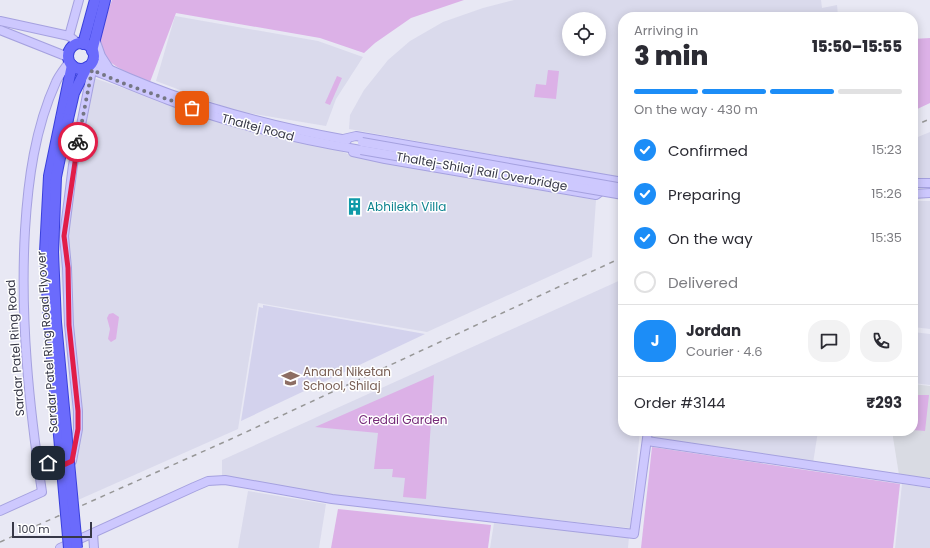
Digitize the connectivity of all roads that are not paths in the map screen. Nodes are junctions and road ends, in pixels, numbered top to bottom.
1 (79, 0) edge
2 (95, 0) edge
3 (105, 0) edge
4 (0, 21) edge
5 (0, 30) edge
6 (69, 36) junction
7 (95, 38) junction
8 (81, 44) junction
9 (92, 51) junction
10 (70, 61) junction
11 (90, 66) junction
12 (110, 70) junction
13 (65, 119) junction
14 (342, 143) junction
15 (362, 146) junction
16 (598, 178) junction
17 (618, 181) edge
18 (918, 183) edge
19 (930, 183) edge
20 (930, 186) edge
21 (618, 187) edge
22 (918, 187) edge
23 (930, 193) edge
24 (598, 194) junction
25 (618, 194) edge
26 (918, 194) edge
27 (918, 196) edge
28 (618, 197) edge
29 (930, 197) edge
30 (648, 436) edge
31 (647, 441) junction
32 (35, 448) junction
33 (930, 483) edge
34 (0, 511) edge
35 (93, 533) junction
36 (60, 548) edge
37 (69, 548) edge
38 (77, 548) edge
39 (94, 548) edge

1 - 6 street
2 - 8 highway
3 - 7 highway
4 - 6 street
5 - 10 street
6 - 8 street
7 - 9 highway
7 - 12 street
8 - 9 highway
8 - 10 highway
9 - 11 highway
10 - 11 highway
10 - 13 highway, Sardar Patel Ring Road Flyover
10 - 32 street, Sardar Patel Ring Road
11 - 12 street
11 - 13 highway, Sardar Patel Ring Road Flyover
11 - 14 street, Thaltej Road
11 - 32 street
12 - 14 street
13 - 37 highway, Sardar Patel Ring Road Flyover, bridge
13 - 38 highway, Sardar Patel Ring Road Flyover, bridge
14 - 15 street, Thaltej-Shilaj Rail Overbridge
14 - 16 street
14 - 24 street
15 - 21 street, Thaltej-Shilaj Rail Overbridge, bridge
15 - 25 street, Thaltej-Shilaj Rail Overbridge, bridge
16 - 17 street
16 - 24 street
18 - 19 street
20 - 22 street
23 - 26 street
24 - 28 street
27 - 29 street
30 - 31 street
31 - 33 street
31 - 35 street
32 - 34 street, Sardar Patel Ring Road
35 - 36 street
35 - 39 street

